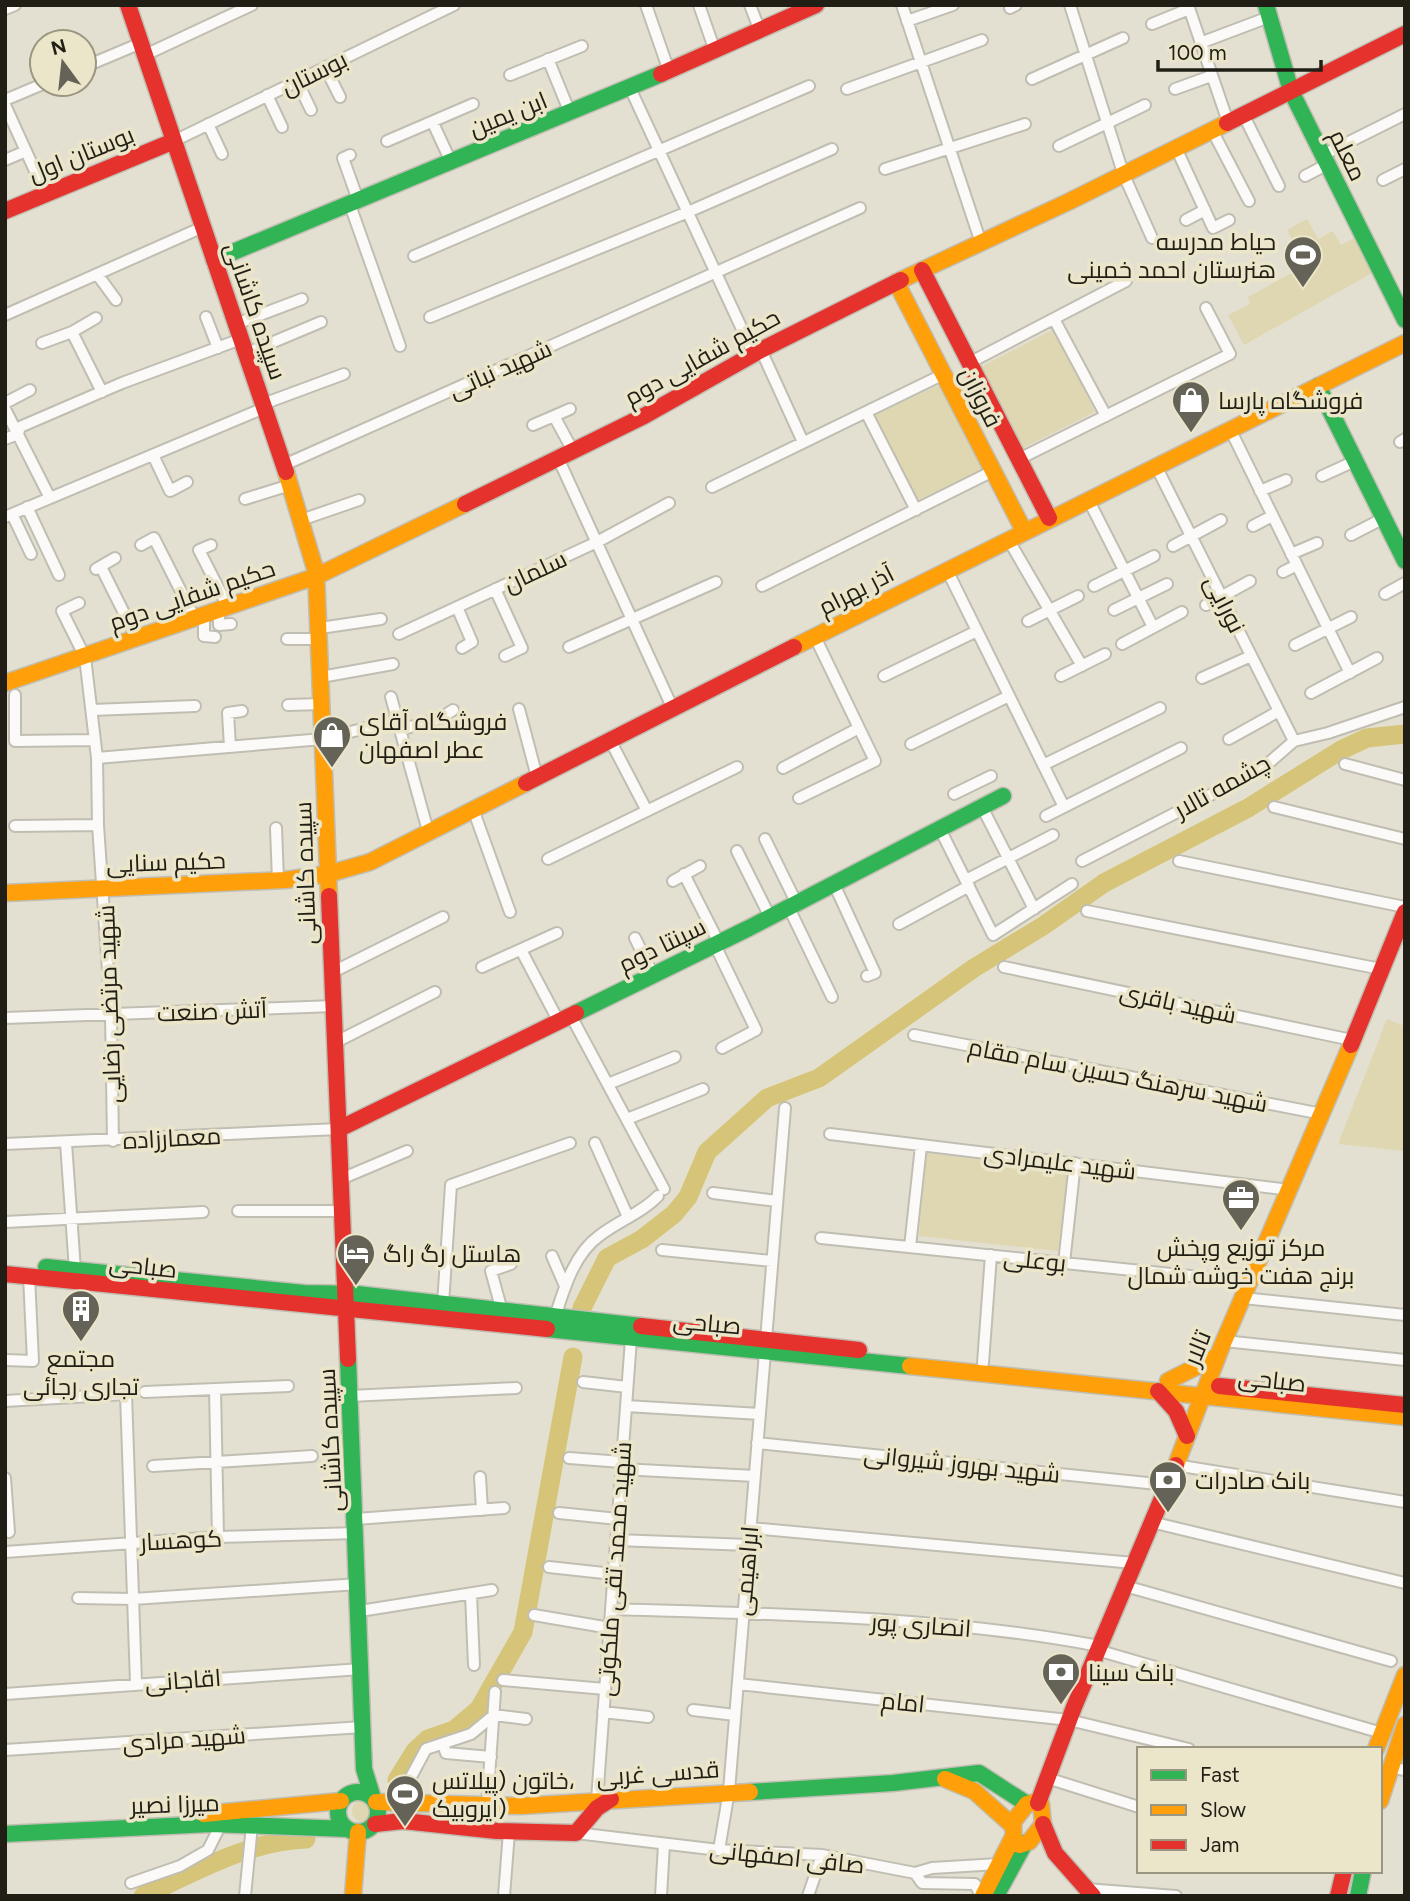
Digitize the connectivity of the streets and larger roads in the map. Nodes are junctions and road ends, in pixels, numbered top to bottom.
1 (15, 5) edge
2 (128, 5) edge
3 (252, 5) edge
4 (454, 5) edge
5 (646, 5) edge
6 (699, 5) edge
7 (750, 5) edge
8 (816, 5) edge
9 (902, 5) edge
10 (953, 5) edge
11 (1070, 5) edge
12 (1189, 7) edge
13 (5, 9) edge
14 (1267, 11) edge
15 (907, 21) junction
16 (1152, 24) dead end
17 (760, 31) junction
18 (1405, 34) edge
19 (1124, 38) dead end
20 (982, 40) dead end
21 (1200, 43) junction
22 (582, 46) dead end
23 (143, 49) junction
24 (715, 51) junction
25 (1085, 56) junction
26 (548, 60) junction
27 (920, 62) junction
28 (98, 63) edge
29 (325, 67) junction
30 (669, 71) junction
31 (510, 75) dead end
32 (1211, 76) junction
33 (1031, 79) dead end
34 (297, 81) junction
35 (809, 86) dead end
36 (630, 88) junction
37 (847, 89) dead end
38 (1175, 89) dead end
39 (28, 91) edge
40 (1291, 91) junction
41 (267, 95) junction
42 (340, 97) dead end
43 (5, 102) edge
44 (473, 104) dead end
45 (1144, 105) dead end
46 (311, 110) dead end
47 (570, 113) junction
48 (1243, 114) junction
49 (1405, 114) edge
50 (1228, 122) junction
51 (433, 123) junction
52 (1108, 123) junction
53 (208, 124) junction
54 (1026, 124) dead end
55 (282, 127) dead end
56 (1212, 130) junction
57 (174, 141) junction
58 (387, 141) dead end
59 (1059, 146) dead end
60 (949, 147) junction
61 (658, 148) junction
62 (1176, 148) junction
63 (832, 149) dead end
64 (26, 151) junction
65 (222, 154) dead end
66 (350, 155) dead end
67 (5, 160) edge
68 (1325, 160) junction
69 (451, 162) junction
70 (885, 169) dead end
71 (1405, 169) edge
72 (1123, 173) junction
73 (1305, 176) dead end
74 (1384, 180) dead end
75 (1279, 187) dead end
76 (45, 193) junction
77 (1249, 201) dead end
78 (354, 202) junction
79 (860, 208) dead end
80 (5, 210) edge
81 (1205, 210) junction
82 (688, 212) junction
83 (1186, 220) dead end
84 (1229, 220) dead end
85 (203, 227) junction
86 (1152, 238) dead end
87 (981, 243) junction
88 (414, 256) dead end
89 (214, 260) junction
90 (922, 270) junction
91 (716, 273) junction
92 (97, 274) junction
93 (1126, 281) dead end
94 (897, 282) junction
95 (931, 290) junction
96 (302, 299) dead end
97 (116, 300) dead end
98 (908, 301) junction
99 (1206, 308) dead end
100 (5, 315) edge
101 (206, 317) dead end
102 (430, 317) dead end
103 (96, 318) dead end
104 (1054, 319) junction
105 (1405, 320) edge
106 (321, 322) dead end
107 (72, 332) junction
108 (241, 339) junction
109 (42, 343) dead end
110 (400, 346) dead end
111 (1403, 347) edge
112 (218, 348) junction
113 (758, 352) junction
114 (970, 363) junction
115 (344, 374) dead end
116 (944, 374) junction
117 (1318, 386) junction
118 (30, 390) dead end
119 (102, 392) junction
120 (984, 392) junction
121 (5, 403) edge
122 (958, 403) junction
123 (264, 406) junction
124 (5, 409) edge
125 (570, 409) dead end
126 (866, 412) junction
127 (554, 416) junction
128 (1106, 416) junction
129 (533, 425) dead end
130 (1230, 429) junction
131 (18, 434) junction
132 (5, 439) edge
133 (803, 442) junction
134 (566, 454) junction
135 (153, 455) junction
136 (1019, 459) junction
137 (1355, 461) junction
138 (284, 465) junction
139 (1156, 466) junction
140 (993, 471) junction
141 (1322, 476) dead end
142 (1286, 480) dead end
143 (187, 482) dead end
144 (290, 485) junction
145 (712, 487) dead end
146 (1260, 491) junction
147 (50, 498) junction
148 (245, 499) dead end
149 (1040, 499) junction
150 (1088, 499) junction
151 (359, 500) dead end
152 (669, 503) dead end
153 (27, 507) junction
154 (916, 510) junction
155 (1014, 512) junction
156 (9, 515) edge
157 (1272, 516) junction
158 (1049, 518) junction
159 (1384, 519) junction
160 (300, 520) junction
161 (1221, 520) dead end
162 (1253, 526) dead end
163 (1024, 531) junction
164 (1351, 535) dead end
165 (1191, 536) junction
166 (1008, 539) junction
167 (597, 542) junction
168 (1317, 542) dead end
169 (141, 545) dead end
170 (211, 545) dead end
171 (1173, 546) dead end
172 (31, 554) dead end
173 (1291, 554) junction
174 (1154, 555) dead end
175 (115, 558) dead end
176 (1405, 561) edge
177 (1297, 565) junction
178 (947, 570) junction
179 (1124, 571) junction
180 (1283, 572) dead end
181 (59, 575) dead end
182 (317, 576) junction
183 (1251, 581) dead end
184 (716, 582) dead end
185 (1167, 583) dead end
186 (1405, 583) edge
187 (762, 586) dead end
188 (1094, 586) dead end
189 (495, 589) junction
190 (1385, 594) dead end
191 (1078, 596) dead end
192 (1221, 597) junction
193 (1138, 598) junction
194 (79, 603) dead end
195 (1206, 605) dead end
196 (457, 607) junction
197 (1114, 610) dead end
198 (1050, 611) junction
199 (1182, 612) dead end
200 (211, 613) junction
201 (1351, 617) dead end
202 (381, 618) dead end
203 (632, 619) junction
204 (1028, 621) dead end
205 (231, 624) dead end
206 (1153, 627) junction
207 (1327, 627) junction
208 (977, 631) junction
209 (320, 633) junction
210 (399, 634) dead end
211 (815, 636) junction
212 (215, 637) dead end
213 (137, 639) junction
214 (287, 639) dead end
215 (1122, 644) dead end
216 (1295, 645) dead end
217 (569, 647) dead end
218 (462, 648) dead end
219 (1105, 654) dead end
220 (505, 656) dead end
221 (1251, 656) junction
222 (85, 657) junction
223 (1377, 658) dead end
224 (393, 664) dead end
225 (1082, 666) junction
226 (1350, 673) junction
227 (884, 676) dead end
228 (1061, 676) dead end
229 (321, 677) junction
230 (1202, 678) dead end
231 (10, 689) edge
232 (1311, 694) dead end
233 (1009, 696) junction
234 (391, 697) dead end
235 (322, 704) junction
236 (288, 705) dead end
237 (195, 706) dead end
238 (1405, 706) edge
239 (1160, 708) dead end
240 (519, 709) dead end
241 (673, 709) junction
242 (92, 710) junction
243 (453, 710) dead end
244 (242, 711) dead end
245 (1279, 711) junction
246 (399, 725) junction
247 (859, 728) junction
248 (323, 739) junction
249 (1229, 739) dead end
250 (610, 740) junction
251 (1294, 741) junction
252 (10, 743) edge
253 (911, 744) dead end
254 (230, 747) junction
255 (1181, 748) dead end
256 (96, 749) junction
257 (1345, 764) dead end
258 (1043, 765) junction
259 (737, 767) dead end
260 (783, 768) dead end
261 (537, 776) junction
262 (991, 776) dead end
263 (1405, 780) edge
264 (975, 784) junction
265 (954, 794) dead end
266 (1003, 796) dead end
267 (799, 798) dead end
268 (985, 806) junction
269 (1064, 807) junction
270 (1274, 807) dead end
271 (472, 809) junction
272 (647, 811) junction
273 (1045, 816) dead end
274 (98, 825) junction
275 (15, 826) dead end
276 (276, 828) dead end
277 (940, 829) junction
278 (429, 831) junction
279 (1053, 835) dead end
280 (765, 839) dead end
281 (1405, 839) edge
282 (737, 851) dead end
283 (1008, 858) junction
284 (548, 859) dead end
285 (1082, 861) dead end
286 (1179, 861) dead end
287 (700, 866) dead end
288 (328, 874) junction
289 (684, 874) junction
290 (278, 880) junction
291 (673, 881) dead end
292 (967, 883) junction
293 (834, 884) junction
294 (1072, 884) dead end
295 (105, 887) junction
296 (5, 893) edge
297 (793, 906) junction
298 (1405, 906) edge
299 (1034, 909) junction
300 (1087, 911) dead end
301 (510, 912) dead end
302 (1405, 912) edge
303 (443, 916) dead end
304 (770, 917) junction
305 (899, 924) dead end
306 (557, 933) dead end
307 (635, 937) dead end
308 (717, 944) junction
309 (521, 950) junction
310 (482, 967) dead end
311 (1004, 967) dead end
312 (1381, 970) junction
313 (332, 972) junction
314 (653, 975) junction
315 (867, 976) dead end
316 (435, 992) dead end
317 (832, 997) dead end
318 (334, 1006) junction
319 (111, 1015) junction
320 (5, 1018) edge
321 (565, 1019) junction
322 (914, 1035) dead end
323 (1352, 1040) junction
324 (336, 1042) junction
325 (722, 1048) dead end
326 (675, 1057) dead end
327 (608, 1084) junction
328 (703, 1089) dead end
329 (785, 1108) dead end
330 (1322, 1114) junction
331 (626, 1119) junction
332 (339, 1129) junction
333 (830, 1134) dead end
334 (113, 1141) junction
335 (66, 1143) junction
336 (570, 1143) dead end
337 (595, 1143) dead end
338 (5, 1144) edge
339 (920, 1146) junction
340 (407, 1151) dead end
341 (1075, 1163) junction
342 (341, 1179) junction
343 (1290, 1190) junction
344 (713, 1193) dead end
345 (777, 1201) junction
346 (239, 1211) dead end
347 (342, 1211) junction
348 (203, 1212) dead end
349 (628, 1217) junction
350 (71, 1218) junction
351 (5, 1222) edge
352 (821, 1238) dead end
353 (910, 1247) junction
354 (662, 1250) dead end
355 (991, 1255) junction
356 (552, 1256) dead end
357 (772, 1261) junction
358 (5, 1263) edge
359 (1064, 1263) junction
360 (511, 1264) dead end
361 (75, 1270) junction
362 (5, 1274) edge
363 (29, 1276) junction
364 (1249, 1282) junction
365 (565, 1286) junction
366 (1243, 1298) junction
367 (346, 1301) junction
368 (443, 1304) junction
369 (502, 1311) junction
370 (1405, 1315) edge
371 (555, 1317) junction
372 (631, 1339) junction
373 (765, 1346) junction
374 (1221, 1348) junction
375 (5, 1360) edge
376 (1405, 1360) edge
377 (983, 1363) junction
378 (583, 1382) dead end
379 (288, 1386) dead end
380 (1163, 1386) junction
381 (627, 1387) junction
382 (516, 1388) dead end
383 (215, 1389) junction
384 (1205, 1390) junction
385 (145, 1392) dead end
386 (350, 1396) junction
387 (5, 1401) edge
388 (1405, 1405) edge
389 (626, 1406) junction
390 (760, 1414) junction
391 (1405, 1417) edge
392 (1187, 1436) junction
393 (757, 1443) junction
394 (312, 1456) dead end
395 (569, 1458) dead end
396 (216, 1462) junction
397 (621, 1465) junction
398 (1175, 1465) junction
399 (153, 1466) dead end
400 (755, 1476) junction
401 (480, 1477) dead end
402 (5, 1478) edge
403 (1167, 1485) junction
404 (1405, 1502) edge
405 (503, 1508) dead end
406 (482, 1510) junction
407 (559, 1513) dead end
408 (618, 1519) junction
409 (1151, 1522) junction
410 (357, 1526) junction
411 (750, 1528) junction
412 (9, 1532) dead end
413 (218, 1537) junction
414 (616, 1540) junction
415 (134, 1543) junction
416 (749, 1545) junction
417 (5, 1552) edge
418 (1134, 1563) junction
419 (549, 1567) dead end
420 (614, 1574) junction
421 (1405, 1583) edge
422 (359, 1584) junction
423 (1125, 1586) junction
424 (492, 1590) dead end
425 (471, 1594) junction
426 (78, 1598) dead end
427 (134, 1599) junction
428 (611, 1609) junction
429 (360, 1611) junction
430 (742, 1613) junction
431 (534, 1615) dead end
432 (610, 1628) junction
433 (1098, 1648) junction
434 (1391, 1661) dead end
435 (474, 1665) dead end
436 (361, 1669) junction
437 (1405, 1675) edge
438 (503, 1680) dead end
439 (136, 1684) junction
440 (738, 1684) junction
441 (605, 1689) junction
442 (495, 1692) dead end
443 (5, 1694) edge
444 (693, 1710) dead end
445 (603, 1712) junction
446 (494, 1715) junction
447 (735, 1715) junction
448 (648, 1717) dead end
449 (526, 1719) dead end
450 (1069, 1720) junction
451 (1405, 1725) edge
452 (363, 1727) junction
453 (1382, 1733) junction
454 (443, 1744) junction
455 (1181, 1747) edge
456 (1377, 1747) edge
457 (5, 1750) edge
458 (491, 1756) junction
459 (364, 1769) junction
460 (1047, 1778) junction
461 (943, 1779) junction
462 (729, 1791) junction
463 (1382, 1795) edge
464 (345, 1798) junction
465 (374, 1800) junction
466 (604, 1800) junction
467 (397, 1803) junction
468 (1032, 1803) junction
469 (487, 1805) junction
470 (1137, 1806) edge
471 (246, 1821) junction
472 (221, 1824) junction
473 (375, 1824) junction
474 (1042, 1824) junction
475 (5, 1825) edge
476 (353, 1830) junction
477 (509, 1832) junction
478 (576, 1833) junction
479 (5, 1834) edge
480 (1020, 1837) junction
481 (664, 1844) junction
482 (719, 1850) junction
483 (821, 1855) junction
484 (998, 1864) junction
485 (915, 1873) junction
486 (1344, 1873) edge
487 (1363, 1873) edge
488 (1074, 1877) junction
489 (131, 1883) dead end
490 (809, 1893) edge
491 (1090, 1893) edge
492 (245, 1896) edge
493 (353, 1896) edge
494 (504, 1896) edge
495 (661, 1896) edge
496 (823, 1896) edge
497 (982, 1896) edge
498 (996, 1896) edge
499 (1176, 1896) edge
500 (1338, 1896) edge
501 (1358, 1896) edge

1 - 13 street
2 - 23 street, سپیده کاشانی
3 - 23 street
4 - 29 street, بوستان
5 - 30 street
6 - 24 street
7 - 17 street
8 - 17 street, ابن یمین
9 - 15 street
10 - 15 street
11 - 25 street
12 - 16 street
12 - 21 street
14 - 21 street
14 - 40 street, معلم
15 - 27 street
17 - 24 street, ابن یمین
18 - 40 street, حکیم شفایی دوم
19 - 25 street
20 - 27 street
21 - 32 street
22 - 26 street
23 - 28 street
23 - 57 street, سپیده کاشانی
24 - 30 street, ابن یمین
25 - 33 street
25 - 52 street
26 - 31 street
26 - 47 street
27 - 37 street
27 - 60 street
29 - 34 street, بوستان
29 - 42 street
30 - 36 street, ابن یمین
32 - 38 street
32 - 50 street
34 - 41 street, بوستان
34 - 46 street
35 - 61 street
36 - 47 street, ابن یمین
36 - 61 street
39 - 43 street
40 - 48 street, حکیم شفایی دوم
40 - 68 street, معلم
41 - 53 street, بوستان
41 - 55 street
43 - 64 street
44 - 51 street
45 - 52 street
47 - 69 street, ابن یمین
48 - 50 street, حکیم شفایی دوم
48 - 75 street
49 - 68 street
50 - 56 street, حکیم شفایی دوم
51 - 58 street
51 - 69 street
52 - 59 street
52 - 72 street
53 - 57 street, بوستان
53 - 65 street
54 - 60 street
56 - 62 street, حکیم شفایی دوم
56 - 77 street
57 - 76 street, بوستان اول
57 - 85 street, سپیده کاشانی
60 - 70 street
60 - 87 street
61 - 82 street
61 - 88 street
62 - 72 street, حکیم شفایی دوم
62 - 81 street
63 - 82 street
64 - 67 street
64 - 76 street
66 - 78 street
68 - 73 street
68 - 105 street, معلم
69 - 78 street, ابن یمین
71 - 74 street
72 - 86 street
72 - 87 street, حکیم شفایی دوم
76 - 80 street, بوستان اول
78 - 89 street, ابن یمین
78 - 110 street
79 - 91 street, شهید نباتی
81 - 83 street
81 - 84 street
82 - 91 street
82 - 102 street
85 - 89 street, سپیده کاشانی
85 - 92 street
87 - 90 street, حکیم شفایی دوم
89 - 108 street, سپیده کاشانی
90 - 94 street, حکیم شفایی دوم
90 - 95 street, فروزان
91 - 113 street
91 - 138 street, شهید نباتی
92 - 97 street
92 - 100 street
93 - 104 street
94 - 98 street, فروزان
94 - 113 street, حکیم شفایی دوم
95 - 98 street
95 - 114 street, فروزان
96 - 108 street
98 - 116 street, فروزان
99 - 128 street
101 - 112 street
103 - 107 street
104 - 114 street
104 - 128 street
106 - 108 street
107 - 109 street
107 - 119 street
108 - 112 street
108 - 123 street, سپیده کاشانی
111 - 117 street, آذر بهرام
112 - 119 street
113 - 133 street
113 - 134 street, حکیم شفایی دوم
114 - 120 street, فروزان
115 - 123 street
116 - 122 street, فروزان
116 - 126 street
117 - 130 street, آذر بهرام
117 - 137 street
118 - 121 street
119 - 131 street
120 - 122 street
120 - 136 street, فروزان
122 - 140 street, فروزان
123 - 135 street
123 - 138 street, سپیده کاشانی
124 - 131 street
125 - 127 street
126 - 133 street
126 - 154 street
127 - 129 street
127 - 134 street
128 - 136 street
130 - 139 street, آذر بهرام
130 - 146 street
131 - 132 street
131 - 147 street
133 - 145 street
134 - 167 street
134 - 182 street, حکیم شفایی دوم
135 - 143 street
135 - 147 street
136 - 149 street, فروزان
137 - 141 street
137 - 159 street
138 - 144 street, سپیده کاشانی
139 - 150 street, آذر بهرام
139 - 165 street, نورایی
140 - 154 street
140 - 155 street, فروزان
142 - 146 street
144 - 148 street
144 - 160 street, سپیده کاشانی
146 - 157 street
147 - 153 street
149 - 155 street
149 - 158 street, فروزان
150 - 158 street, آذر بهرام
150 - 179 street
151 - 160 street
152 - 167 street, سلمان
153 - 156 street
153 - 181 street
154 - 187 street
155 - 163 street, فروزان
156 - 172 street
157 - 162 street
157 - 173 street
158 - 163 street, آذر بهرام
159 - 164 street
159 - 176 street
160 - 182 street, سپیده کاشانی
161 - 165 street
163 - 166 street, آذر بهرام
165 - 171 street
165 - 192 street, نورایی
166 - 178 street, آذر بهرام
166 - 198 street
167 - 189 street, سلمان
167 - 203 street
168 - 173 street
169 - 200 street
170 - 200 street
173 - 177 street
174 - 179 street
175 - 213 street
177 - 180 street
177 - 207 street
178 - 208 street
178 - 211 street, آذر بهرام
179 - 188 street
179 - 193 street
182 - 200 street, حکیم شفایی دوم
182 - 209 street, سپیده کاشانی
183 - 192 street
184 - 203 street
185 - 193 street
186 - 190 street
189 - 196 street, سلمان
189 - 220 street
191 - 198 street
192 - 195 street
192 - 221 street, نورایی
193 - 197 street
193 - 206 street
194 - 222 street, شهید مرتضی رضایی
196 - 210 street, سلمان
196 - 218 street
198 - 204 street
198 - 225 street
199 - 206 street
200 - 205 street
200 - 212 street
200 - 213 street, حکیم شفایی دوم
201 - 207 street
202 - 209 street
203 - 217 street
203 - 241 street
206 - 215 street
207 - 216 street
207 - 226 street
208 - 227 street
208 - 233 street
209 - 214 street
209 - 229 street, سپیده کاشانی
211 - 241 street, آذر بهرام
211 - 247 street
213 - 222 street, حکیم شفایی دوم
219 - 225 street
221 - 230 street
221 - 245 street, نورایی
222 - 231 street, حکیم شفایی دوم
222 - 242 street, شهید مرتضی رضایی
223 - 226 street
224 - 229 street
225 - 228 street
226 - 232 street
229 - 235 street, سپیده کاشانی
231 - 252 street
233 - 253 street
233 - 258 street
234 - 246 street
235 - 236 street
235 - 248 street, سپیده کاشانی
237 - 242 street
238 - 251 street, چشمه تالار
239 - 258 street
240 - 261 street
241 - 250 street, آذر بهرام
242 - 256 street, شهید مرتضی رضایی
243 - 246 street
244 - 254 street
245 - 249 street
245 - 251 street, نورایی
246 - 248 street
246 - 278 street
247 - 260 street
247 - 267 street
248 - 254 street
248 - 288 street, سپیده کاشانی
250 - 261 street, آذر بهرام
250 - 272 street
251 - 285 street, چشمه تالار
252 - 256 street
254 - 256 street
255 - 269 street
256 - 274 street, شهید مرتضی رضایی
257 - 263 street
258 - 269 street
259 - 272 street
261 - 271 street, آذر بهرام
262 - 264 street
264 - 265 street
264 - 268 street
266 - 268 street, سپنتا دوم
268 - 277 street, سپنتا دوم
268 - 283 street
269 - 273 street
270 - 281 street
271 - 278 street, آذر بهرام
271 - 301 street
272 - 284 street
274 - 275 street
274 - 295 street, شهید مرتضی رضایی
276 - 290 street
277 - 292 street
277 - 293 street, سپنتا دوم
278 - 288 street, آذر بهرام
279 - 283 street
280 - 297 street
282 - 304 street
283 - 292 street
283 - 299 street
286 - 298 street
287 - 289 street
288 - 290 street, حکیم سنایی
288 - 313 street, سپیده کاشانی
289 - 291 street
289 - 308 street
290 - 295 street, حکیم سنایی
292 - 299 street
292 - 305 street
293 - 297 street, سپنتا دوم
293 - 315 street
294 - 299 street
295 - 296 street, حکیم سنایی
295 - 319 street, شهید مرتضی رضایی
297 - 304 street, سپنتا دوم
297 - 317 street
300 - 312 street
302 - 312 street, تالار
303 - 313 street
304 - 308 street, سپنتا دوم
306 - 309 street
307 - 314 street
308 - 314 street, سپنتا دوم
308 - 325 street
309 - 310 street
309 - 321 street
311 - 323 street, شهید باقری
312 - 323 street, تالار
313 - 318 street, سپیده کاشانی
314 - 321 street, سپنتا دوم
316 - 324 street
318 - 319 street, آتش صنعت
318 - 324 street, سپیده کاشانی
319 - 320 street, آتش صنعت
319 - 334 street, شهید مرتضی رضایی
321 - 327 street
321 - 332 street, سپنتا دوم
322 - 330 street, شهید سرهنگ حسین سام مقام
323 - 330 street, تالار
324 - 332 street, سپیده کاشانی
326 - 327 street
327 - 331 street
328 - 331 street
329 - 345 street, ابراهیمی
330 - 343 street, تالار
331 - 349 street
332 - 334 street, معمارزاده
332 - 342 street, سپیده کاشانی
333 - 339 street, شهید علیمرادی
334 - 335 street, معمارزاده
335 - 338 street, معمارزاده
335 - 350 street
336 - 368 street
337 - 349 street
339 - 341 street, شهید علیمرادی
339 - 353 street
340 - 342 street
341 - 343 street, شهید علیمرادی
341 - 359 street
342 - 347 street, سپیده کاشانی
343 - 364 street, تالار
344 - 345 street
345 - 357 street, ابراهیمی
346 - 347 street
347 - 367 street, سپیده کاشانی
348 - 350 street
349 - 365 street
350 - 351 street
350 - 361 street
352 - 353 street, بوعلی
353 - 355 street, بوعلی
354 - 357 street
355 - 359 street, بوعلی
355 - 377 street
356 - 365 street
357 - 373 street, ابراهیمی
358 - 361 street, صباحی
359 - 364 street, بوعلی
360 - 369 street
361 - 367 street, صباحی
362 - 363 street, صباحی
363 - 367 street, صباحی
363 - 375 street
364 - 366 street, تالار
365 - 371 street
366 - 370 street
366 - 374 street, تالار
367 - 368 street, صباحی
367 - 372 street, صباحی
367 - 386 street, سپیده کاشانی
368 - 369 street, صباحی
369 - 371 street, صباحی
371 - 373 street, صباحی
372 - 373 street, صباحی
372 - 381 street, شهید محمد تقی ملکوتی
373 - 377 street, صباحی
373 - 380 street, صباحی
373 - 390 street, ابراهیمی
374 - 376 street
374 - 380 street
374 - 384 street, تالار
377 - 380 street, صباحی
378 - 381 street
379 - 383 street
380 - 384 street, صباحی
380 - 392 street
381 - 389 street, شهید محمد تقی ملکوتی
382 - 386 street
383 - 385 street
383 - 396 street
384 - 388 street, صباحی
384 - 391 street, صباحی
384 - 392 street, تالار
386 - 410 street, سپیده کاشانی
387 - 415 street
389 - 390 street
389 - 397 street, شهید محمد تقی ملکوتی
390 - 393 street, ابراهیمی
392 - 398 street, تالار
393 - 400 street, ابراهیمی
393 - 403 street, شهید بهروز شیروانی
394 - 396 street
395 - 397 street
396 - 399 street
396 - 413 street
397 - 400 street
397 - 408 street, شهید محمد تقی ملکوتی
398 - 403 street, تالار
398 - 404 street
400 - 411 street, ابراهیمی
401 - 406 street
402 - 412 street
403 - 409 street, تالار
405 - 406 street, کوهسار
406 - 410 street, کوهسار
407 - 408 street
408 - 414 street, شهید محمد تقی ملکوتی
409 - 418 street, تالار
409 - 421 street
410 - 413 street, کوهسار
410 - 422 street, سپیده کاشانی
411 - 416 street, ابراهیمی
411 - 418 street
413 - 415 street, کوهسار
414 - 416 street
414 - 420 street, شهید محمد تقی ملکوتی
415 - 417 street, کوهسار
415 - 427 street
416 - 430 street, ابراهیمی
418 - 423 street, تالار
419 - 420 street
420 - 428 street, شهید محمد تقی ملکوتی
422 - 427 street
422 - 429 street, سپیده کاشانی
423 - 433 street, تالار
423 - 434 street
424 - 425 street
425 - 429 street
425 - 435 street
426 - 427 street
427 - 439 street
428 - 430 street, انصاری پور
428 - 432 street, شهید محمد تقی ملکوتی
429 - 436 street, سپیده کاشانی
430 - 433 street, انصاری پور
430 - 440 street, ابراهیمی
431 - 432 street
432 - 441 street, شهید محمد تقی ملکوتی
433 - 450 street, تالار
433 - 453 street, انصاری پور
436 - 439 street, اقاجانی
436 - 452 street, سپیده کاشانی
437 - 453 street
438 - 441 street
439 - 443 street, اقاجانی
440 - 447 street, ابراهیمی
440 - 450 street, امام
441 - 445 street, شهید محمد تقی ملکوتی
442 - 446 street
444 - 447 street
445 - 448 street
445 - 466 street, شهید محمد تقی ملکوتی
446 - 449 street
446 - 454 street
446 - 458 street
447 - 462 street, ابراهیمی
450 - 455 street, امام
450 - 460 street, تالار
451 - 463 street
452 - 457 street, شهید مرادی
452 - 459 street, سپیده کاشانی
453 - 456 street
454 - 458 street
454 - 467 street
458 - 469 street
459 - 464 street
459 - 465 street, سپیده کاشانی
460 - 468 street, تالار
460 - 470 street
461 - 462 street, قدسی غربی
461 - 468 street, قدسی غربی
461 - 480 street, قدسی غربی
462 - 466 street, قدسی غربی
462 - 482 street, ابراهیمی
464 - 465 street
464 - 471 street, میرزا نصیر
464 - 476 street
465 - 467 street, قدسی غربی
465 - 473 street
466 - 469 street, قدسی غربی
466 - 478 street
467 - 469 street, قدسی غربی
468 - 474 street
468 - 480 street, تالار
471 - 472 street, میرزا نصیر
471 - 475 street, میرزا نصیر
471 - 476 street, میرزا نصیر
471 - 492 street
472 - 479 street, میرزا نصیر
472 - 489 street
473 - 476 street
473 - 477 street
474 - 480 street
474 - 488 street
476 - 493 street
477 - 478 street
477 - 494 street
478 - 481 street, صافی اصفهانی
480 - 484 street
480 - 488 street, قدسی غربی
480 - 498 street
481 - 482 street, صافی اصفهانی
481 - 495 street
482 - 483 street, صافی اصفهانی
483 - 485 street, صافی اصفهانی
483 - 490 street
484 - 485 street, صافی اصفهانی
484 - 497 street
485 - 497 street
486 - 500 street
487 - 501 street
488 - 491 street
490 - 496 street
491 - 499 street

